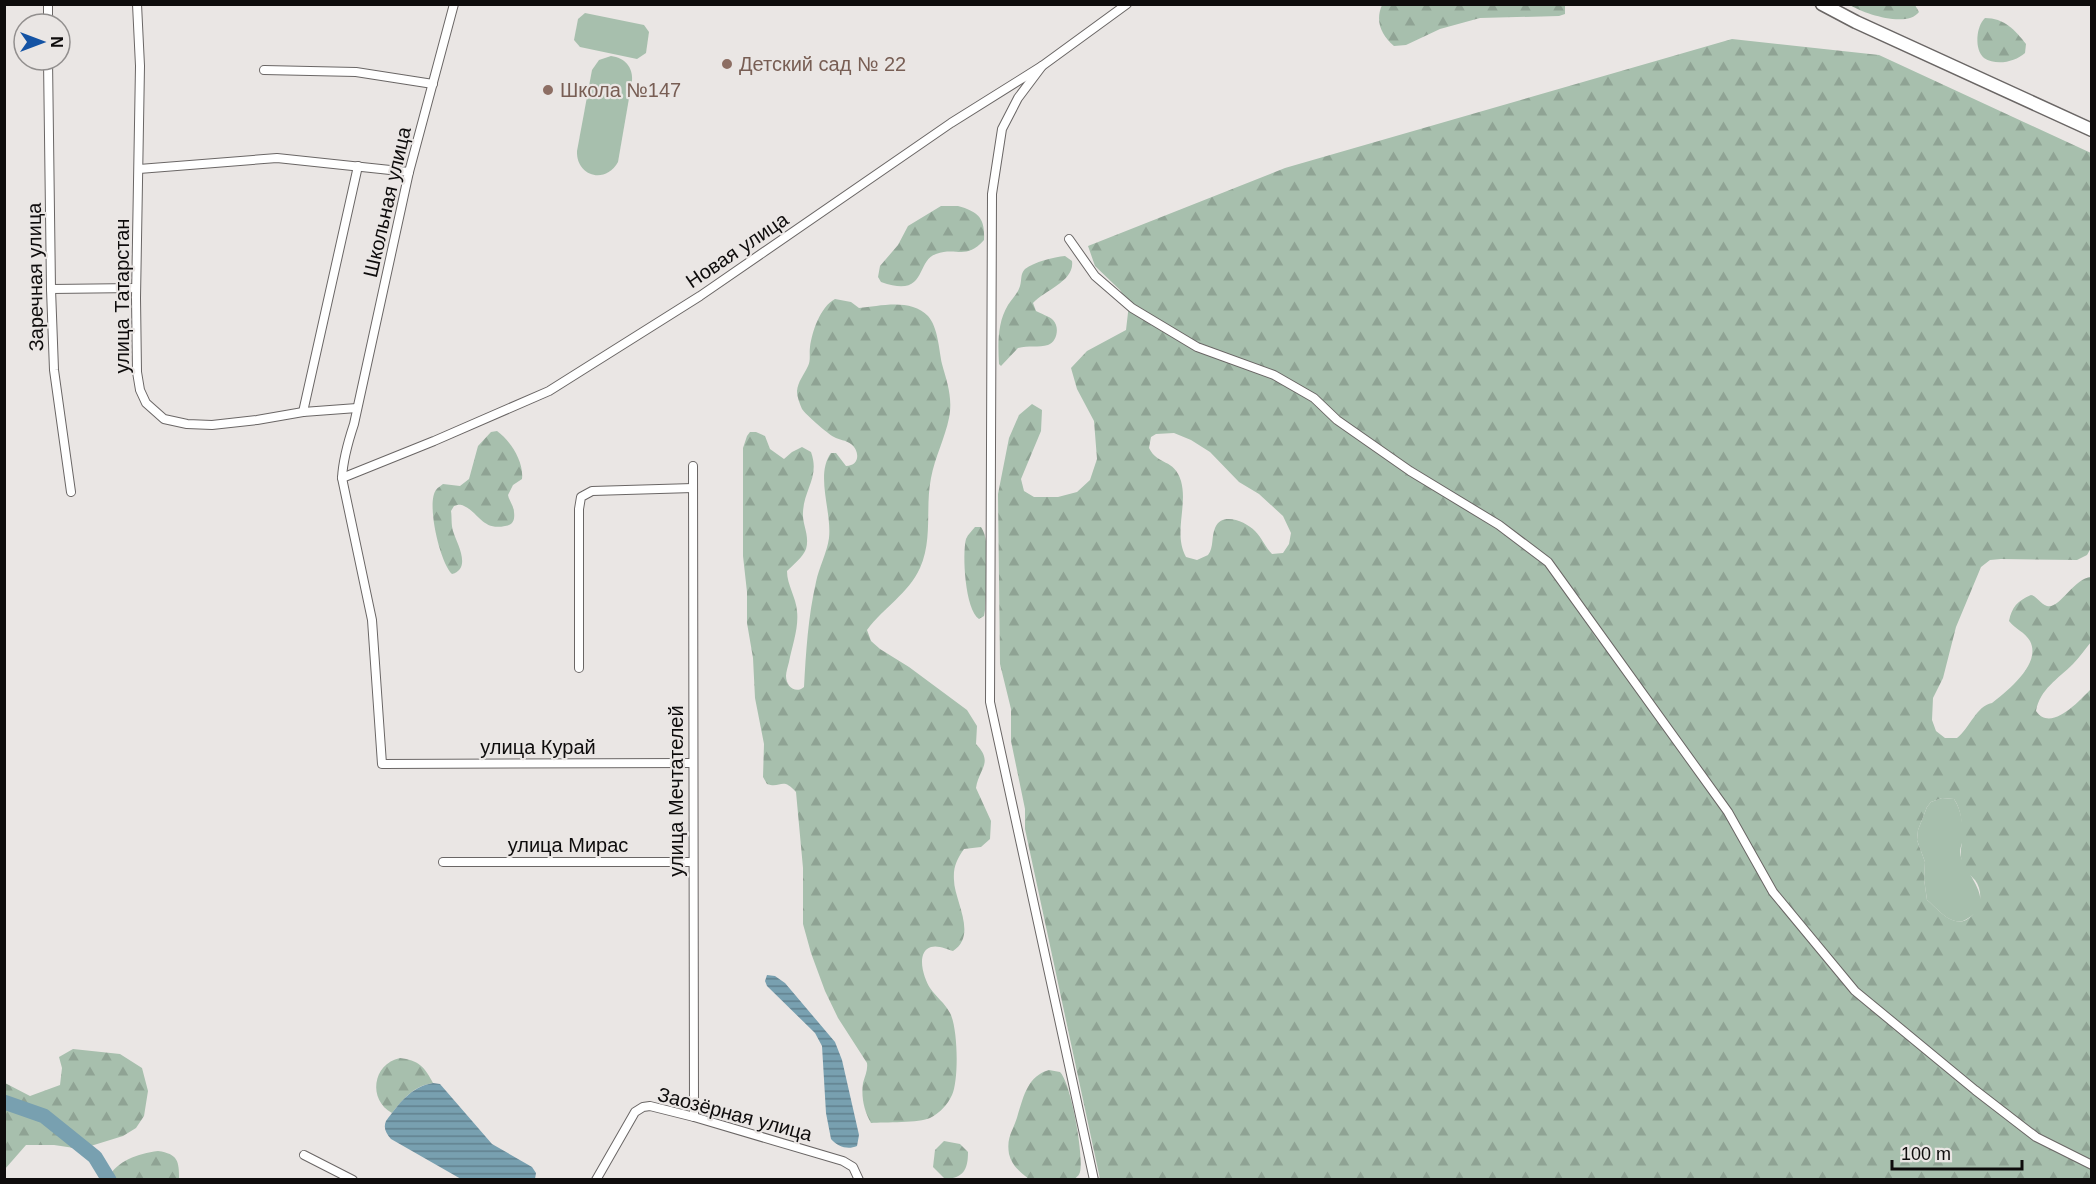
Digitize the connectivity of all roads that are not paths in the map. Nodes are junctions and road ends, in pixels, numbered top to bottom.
1 (137, 4) edge
2 (454, 4) edge
3 (1127, 4) edge
4 (1822, 4) edge
5 (1042, 66) junction
6 (264, 70) dead end
7 (48, 72) edge
8 (433, 84) junction
9 (2091, 130) edge
10 (358, 166) junction
11 (139, 169) junction
12 (409, 172) junction
13 (1069, 239) dead end
14 (136, 288) junction
15 (51, 289) junction
16 (357, 408) junction
17 (303, 412) junction
18 (693, 466) dead end
19 (342, 478) junction
20 (693, 488) junction
21 (71, 492) dead end
22 (579, 668) dead end
23 (693, 763) junction
24 (382, 764) joint
25 (443, 862) dead end
26 (693, 862) junction
27 (694, 1117) junction
28 (304, 1155) dead end
29 (2091, 1165) edge
30 (353, 1179) edge
31 (596, 1179) edge
32 (859, 1179) edge
33 (1094, 1179) edge

1 - 11 street, улица Татарстан
2 - 8 street, Школьная улица
3 - 5 street, Новая улица
4 - 9 main road
5 - 19 street, Новая улица
5 - 33 street
6 - 8 street
7 - 15 street, Заречная улица
8 - 12 street, Школьная улица
10 - 11 street
10 - 12 street
10 - 17 street
11 - 14 street, улица Татарстан
12 - 16 street, Школьная улица
13 - 29 street
14 - 15 street
14 - 17 street, улица Татарстан
15 - 21 street, Заречная улица
16 - 17 street, улица Татарстан
16 - 19 street, Школьная улица
18 - 20 street, улица Мечтателей
19 - 24 street, Школьная улица
20 - 22 street
20 - 23 street, улица Мечтателей
23 - 24 street, улица Курай
23 - 26 street, улица Мечтателей
25 - 26 street, улица Мирас
26 - 27 street, улица Мечтателей
27 - 31 street, Заозёрная улица
27 - 32 street, Заозёрная улица
28 - 30 street

